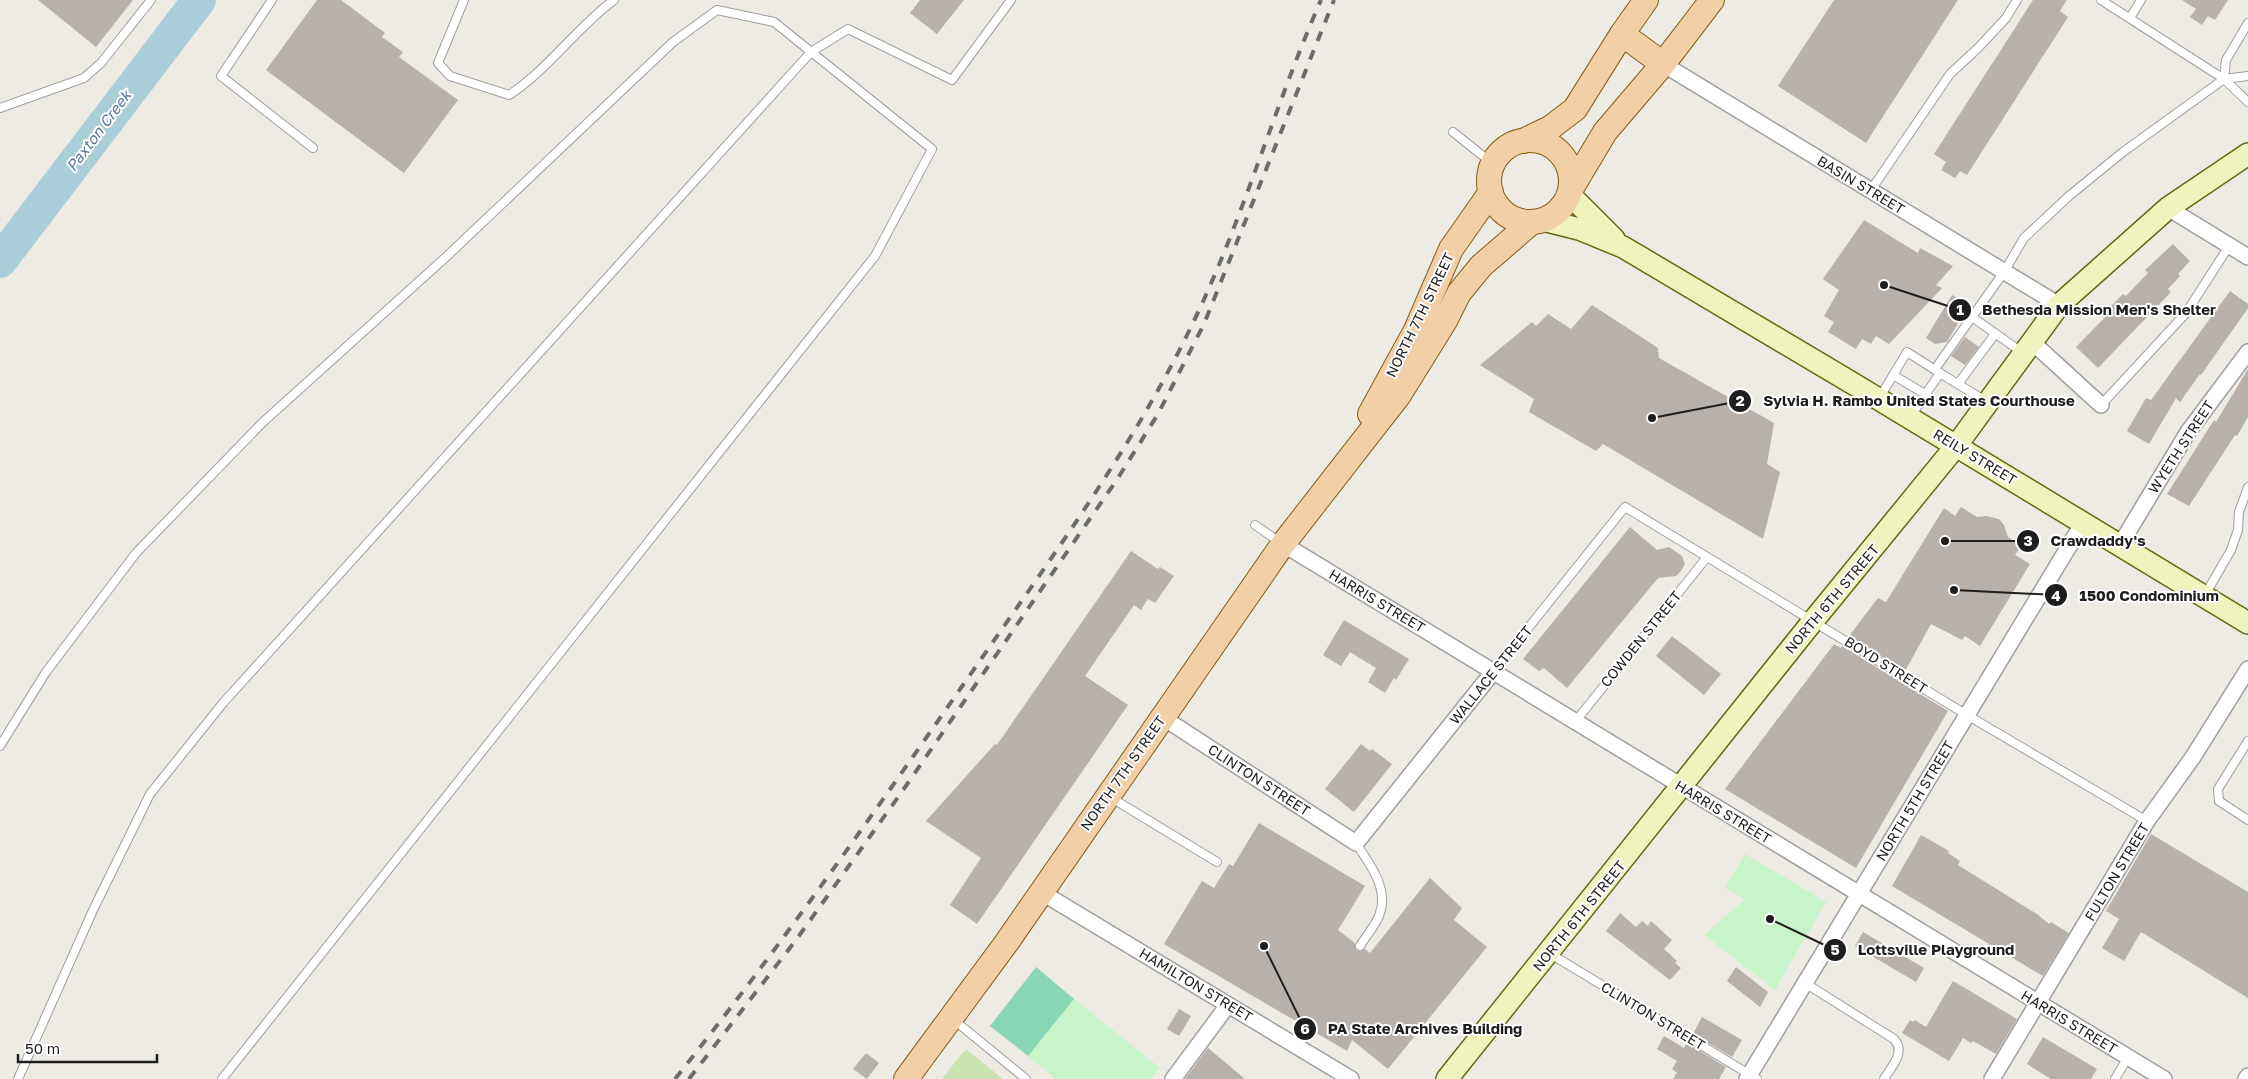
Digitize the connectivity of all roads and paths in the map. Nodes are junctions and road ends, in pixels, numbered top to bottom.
1 (152, 0) edge
2 (272, 0) edge
3 (464, 0) edge
4 (614, 0) edge
5 (1011, 0) edge
6 (1646, 0) edge
7 (1712, 0) edge
8 (2018, 0) edge
9 (2101, 0) edge
10 (2141, 0) edge
11 (2130, 18) junction
12 (2248, 23) edge
13 (1622, 34) junction
14 (811, 52) junction
15 (1663, 64) junction
16 (2248, 76) edge
17 (2224, 79) junction
18 (2248, 102) edge
19 (0, 108) edge
20 (1453, 132) dead end
21 (1523, 141) junction
22 (313, 148) dead end
23 (2248, 154) edge
24 (1493, 164) junction
25 (1871, 190) junction
26 (1570, 191) junction
27 (1491, 192) junction
28 (2168, 208) junction
29 (1538, 221) junction
30 (1623, 247) junction
31 (2240, 250) edge
32 (2004, 272) junction
33 (2059, 305) junction
34 (1972, 317) junction
35 (1995, 334) junction
36 (2028, 348) junction
37 (2248, 352) edge
38 (1937, 371) junction
39 (1892, 376) junction
40 (1958, 384) junction
41 (1925, 394) junction
42 (1879, 399) junction
43 (1988, 402) junction
44 (2101, 405) joint
45 (1910, 418) junction
46 (1956, 446) junction
47 (1341, 467) junction
48 (2248, 488) edge
49 (1625, 508) joint
50 (2083, 523) junction
51 (1255, 525) dead end
52 (1283, 544) junction
53 (2120, 545) junction
54 (1707, 557) junction
55 (2204, 597) junction
56 (1813, 621) junction
57 (2248, 623) edge
58 (2248, 669) edge
59 (1493, 672) junction
60 (1967, 715) junction
61 (1162, 717) junction
62 (1575, 722) junction
63 (2248, 741) edge
64 (0, 746) edge
65 (1682, 786) junction
66 (1108, 795) junction
67 (2248, 820) edge
68 (2147, 821) junction
69 (1356, 843) junction
70 (1217, 862) dead end
71 (1041, 892) junction
72 (1859, 894) junction
73 (1360, 946) dead end
74 (1549, 953) junction
75 (1805, 983) junction
76 (2038, 1003) junction
77 (1228, 1005) junction
78 (952, 1019) junction
79 (2128, 1057) junction
80 (1752, 1078) edge
81 (18, 1079) edge
82 (222, 1079) edge
83 (906, 1079) edge
84 (1026, 1079) edge
85 (1173, 1079) edge
86 (1351, 1079) edge
87 (1447, 1079) edge
88 (1884, 1079) edge
89 (1992, 1079) edge
90 (2115, 1079) edge
91 (2164, 1079) edge

1 - 19 lane
2 - 22 lane
3 - 4 lane
5 - 14 lane
6 - 13 main road
7 - 15 main road, NORTH 7TH STREET
8 - 25 lane
9 - 11 lane
10 - 11 lane
11 - 17 lane
12 - 17 lane
13 - 15 main road
13 - 21 main road
14 - 64 lane
14 - 81 lane
14 - 82 lane
15 - 25 street, BASIN STREET
15 - 26 main road, NORTH 7TH STREET
16 - 17 lane
17 - 18 lane
17 - 32 lane
20 - 24 lane
21 - 24 main road
21 - 26 main road
23 - 28 main road, NORTH 6TH STREET
24 - 27 main road
25 - 32 street, BASIN STREET
26 - 29 main road, NORTH 7TH STREET
26 - 30 main road, REILY STREET
27 - 29 main road
27 - 47 main road, NORTH 7TH STREET
28 - 31 street
28 - 33 main road, NORTH 6TH STREET
29 - 30 main road, REILY STREET
29 - 47 main road, NORTH 7TH STREET
30 - 42 main road, REILY STREET
31 - 44 lane
32 - 33 street, BASIN STREET
32 - 34 lane
33 - 36 main road, NORTH 6TH STREET
34 - 35 lane
34 - 38 lane
35 - 36 lane
35 - 40 lane
36 - 43 main road, NORTH 6TH STREET
36 - 44 street
37 - 53 street, WYETH STREET
38 - 39 lane
38 - 40 lane
38 - 41 lane
39 - 41 lane
39 - 42 lane
40 - 43 lane
41 - 45 lane
42 - 45 main road, REILY STREET
43 - 46 main road, NORTH 6TH STREET
45 - 46 main road, REILY STREET
46 - 50 main road, REILY STREET
46 - 56 main road, NORTH 6TH STREET
47 - 52 main road, NORTH 7TH STREET
48 - 55 lane
49 - 54 lane, BOYD STREET
49 - 59 lane, WALLACE STREET
50 - 53 main road, REILY STREET
50 - 60 street, NORTH 5TH STREET
51 - 52 lane
52 - 59 street, HARRIS STREET
52 - 61 main road, NORTH 7TH STREET
53 - 55 main road, REILY STREET
54 - 56 lane, BOYD STREET
54 - 62 lane, COWDEN STREET
55 - 57 main road, REILY STREET
56 - 60 lane, BOYD STREET
56 - 65 main road, NORTH 6TH STREET
58 - 68 street, FULTON STREET
59 - 62 street, HARRIS STREET
59 - 69 street, WALLACE STREET
60 - 68 lane, BOYD STREET
60 - 72 street, NORTH 5TH STREET
61 - 66 main road, NORTH 7TH STREET
61 - 69 street, CLINTON STREET
62 - 65 street, HARRIS STREET
63 - 67 lane
65 - 72 street, HARRIS STREET
65 - 74 main road, NORTH 6TH STREET
66 - 70 lane
66 - 71 main road, NORTH 7TH STREET
68 - 76 street, FULTON STREET
69 - 73 lane
71 - 77 street, HAMILTON STREET
71 - 78 main road, NORTH 7TH STREET
72 - 75 street, NORTH 5TH STREET
72 - 76 street, HARRIS STREET
74 - 80 lane, CLINTON STREET
74 - 87 main road, NORTH 6TH STREET
75 - 80 street, NORTH 5TH STREET
75 - 88 lane
76 - 79 street, HARRIS STREET
76 - 89 street, FULTON STREET
77 - 85 street
77 - 86 street, HAMILTON STREET
78 - 83 main road, NORTH 7TH STREET
78 - 84 lane
79 - 90 lane
79 - 91 street, HARRIS STREET

